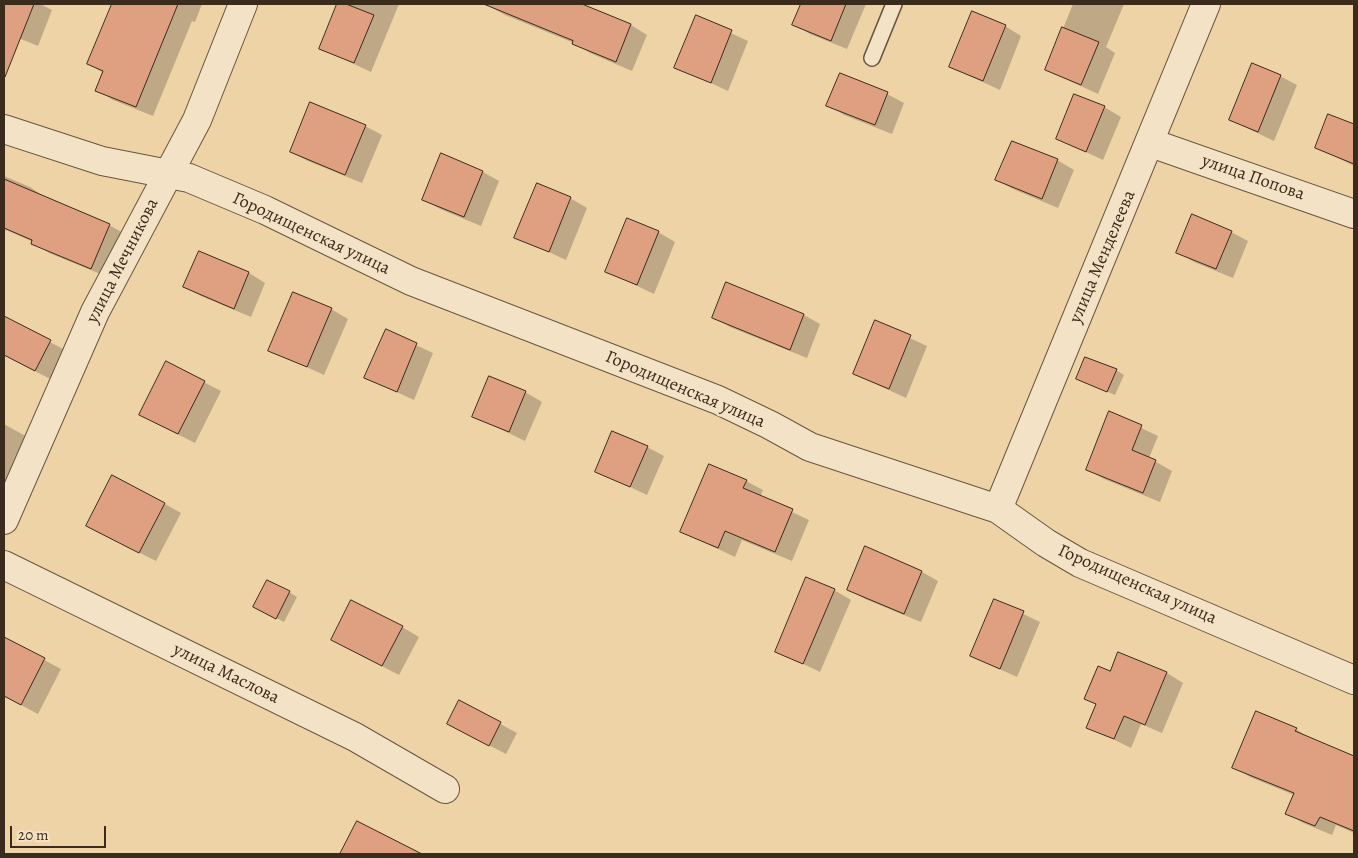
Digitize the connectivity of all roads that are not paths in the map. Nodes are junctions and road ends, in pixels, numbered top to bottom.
1 (243, 4) edge
2 (894, 4) edge
3 (1206, 4) edge
4 (872, 58) dead end
5 (4, 129) edge
6 (1151, 143) junction
7 (168, 173) junction
8 (1354, 214) edge
9 (998, 509) junction
10 (4, 520) edge
11 (4, 565) edge
12 (1354, 680) edge
13 (445, 789) dead end

1 - 7 street, улица Мечникова
2 - 4 lane
3 - 6 street, улица Менделеева
5 - 7 street, Городищенская улица
6 - 8 street, улица Попова
6 - 9 street, улица Менделеева
7 - 9 street, Городищенская улица
7 - 10 street, улица Мечникова
9 - 12 street, Городищенская улица
11 - 13 street, улица Маслова

